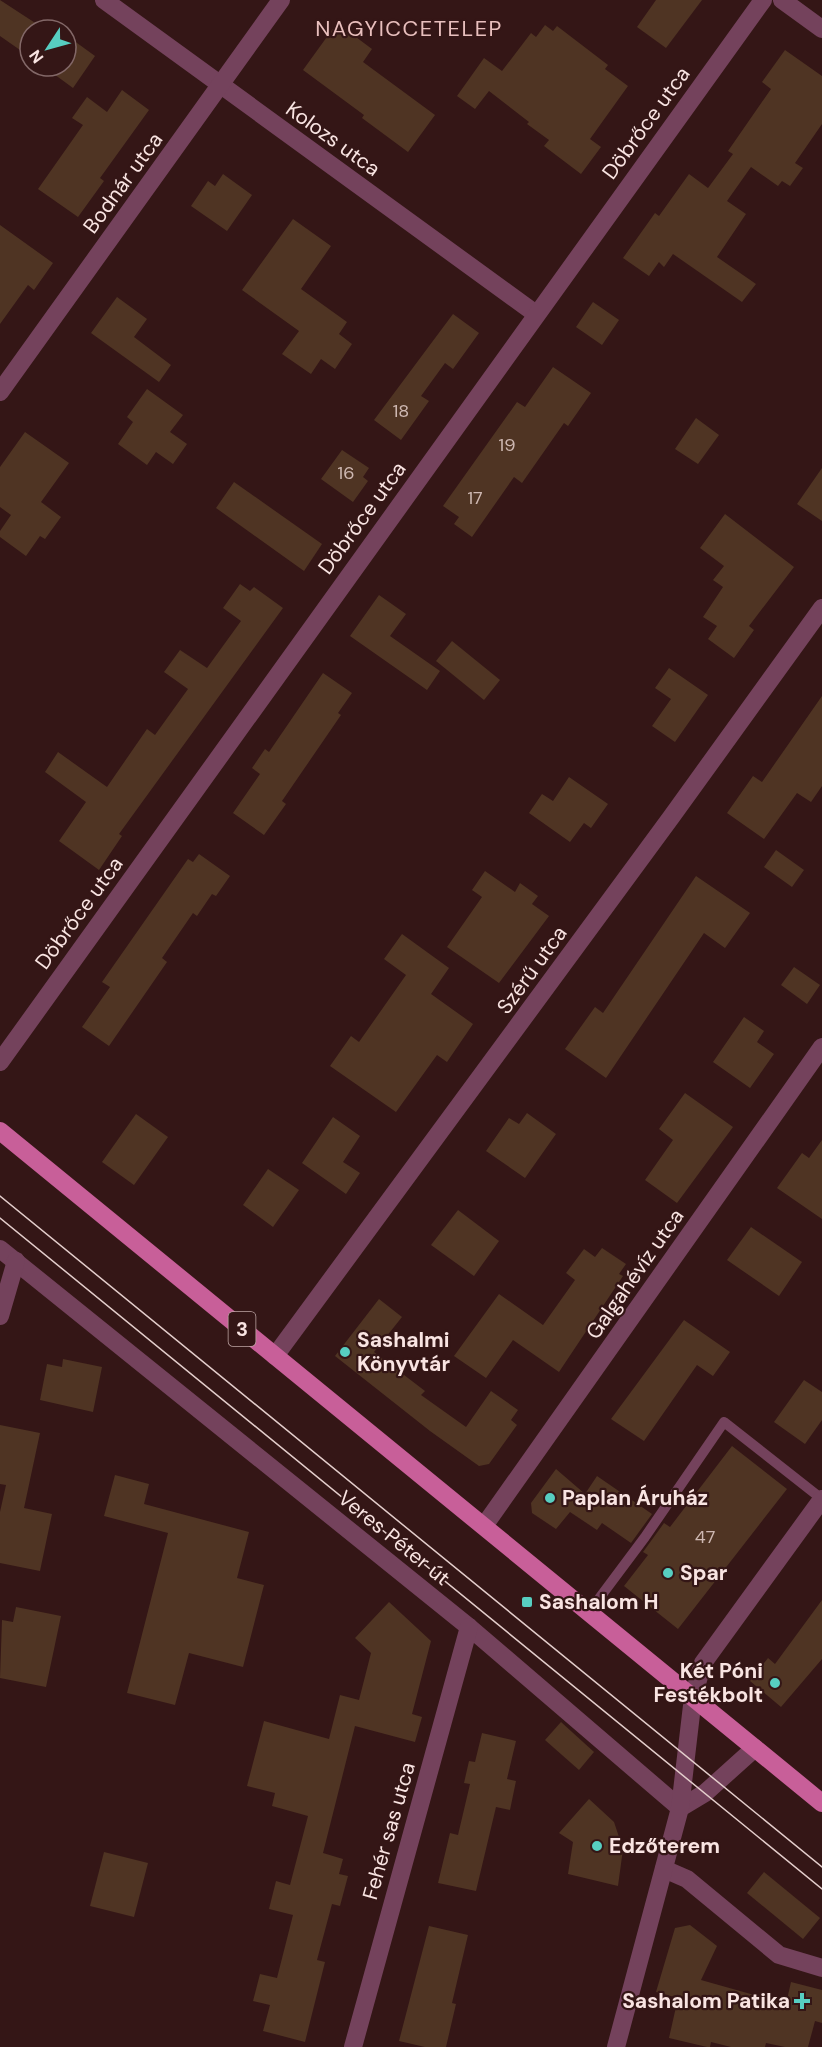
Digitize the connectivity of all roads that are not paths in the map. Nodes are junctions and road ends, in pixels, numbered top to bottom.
1 (104, 0) edge
2 (281, 0) edge
3 (763, 0) edge
4 (782, 0) edge
5 (822, 29) edge
6 (221, 85) junction
7 (536, 314) junction
8 (0, 392) edge
9 (822, 608) edge
10 (822, 1047) edge
11 (0, 1062) edge
12 (0, 1131) edge
13 (0, 1248) edge
14 (16, 1261) junction
15 (0, 1316) edge
16 (275, 1356) junction
17 (822, 1499) edge
18 (484, 1527) junction
19 (589, 1612) junction
20 (469, 1627) junction
21 (693, 1697) junction
22 (755, 1748) junction
23 (822, 1803) edge
24 (680, 1808) junction
25 (664, 1869) junction
26 (822, 1968) edge
27 (353, 2047) edge
28 (616, 2047) edge

1 - 6 street, Kolozs utca
2 - 6 street, Bodnár utca
3 - 7 street, Döbrőce utca
4 - 5 street
6 - 7 street, Kolozs utca
6 - 8 street, Bodnár utca
7 - 11 street, Döbrőce utca
9 - 16 street, Szérű utca
10 - 18 street, Galgahévíz utca
12 - 16 main road, 3
13 - 14 street, Veres Péter út
14 - 15 street
14 - 20 street, Veres Péter út
16 - 18 main road, 3
17 - 19 lane
17 - 21 street
18 - 19 main road, 3
19 - 21 main road, 3
20 - 24 street, Veres Péter út
20 - 27 street, Fehér sas utca
21 - 22 main road, 3
21 - 24 street
22 - 23 main road, 3
22 - 24 street
24 - 25 street
25 - 26 street
25 - 28 street

